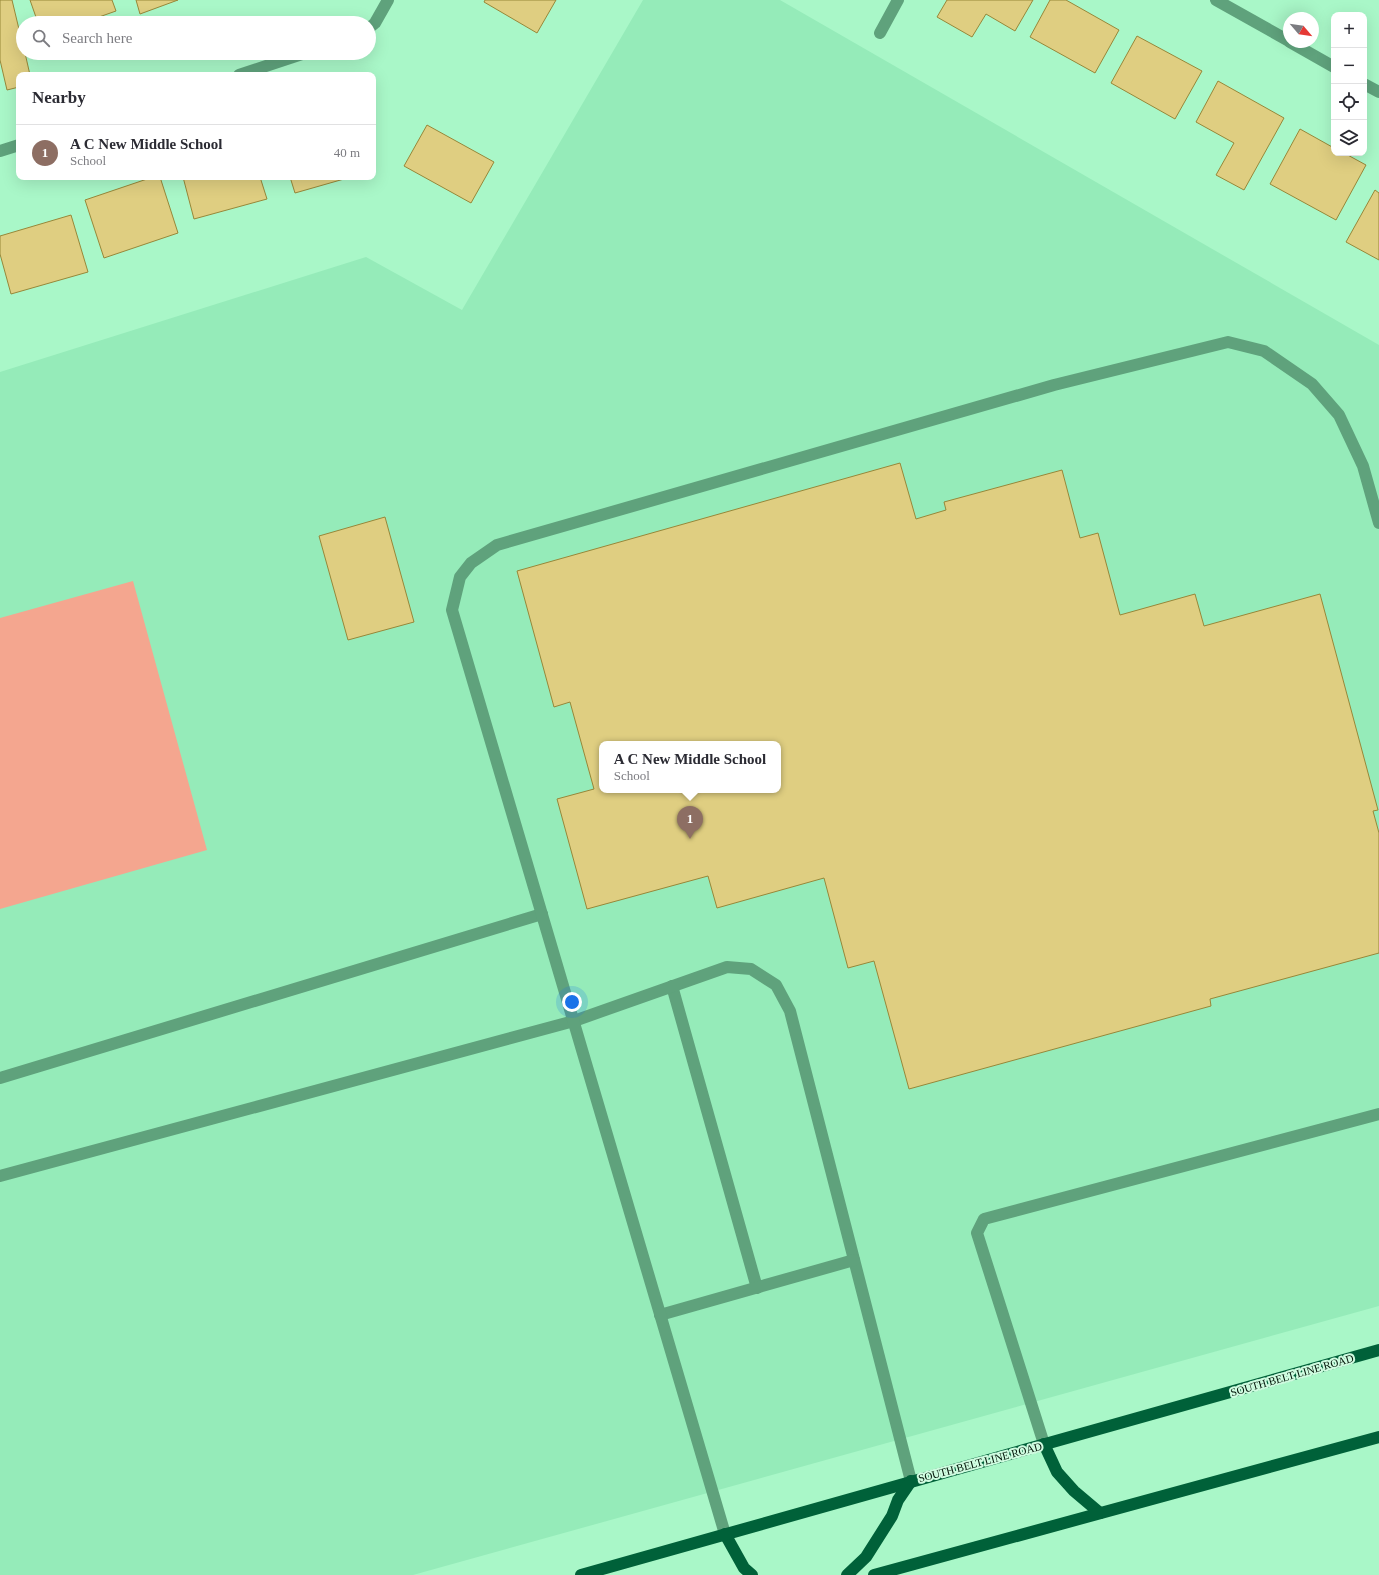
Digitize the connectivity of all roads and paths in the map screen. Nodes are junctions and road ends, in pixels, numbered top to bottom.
1 (388, 0) edge
2 (898, 0) edge
3 (1216, 0) edge
4 (376, 19) edge
5 (880, 32) dead end
6 (1283, 38) edge
7 (1301, 48) edge
8 (284, 60) edge
9 (1331, 65) edge
10 (247, 72) edge
11 (1367, 86) edge
12 (1379, 92) edge
13 (16, 146) edge
14 (0, 151) edge
15 (1379, 523) edge
16 (542, 914) junction
17 (672, 986) junction
18 (574, 1021) junction
19 (0, 1078) edge
20 (1379, 1114) edge
21 (0, 1176) edge
22 (854, 1260) junction
23 (757, 1288) junction
24 (660, 1315) junction
25 (1379, 1350) edge
26 (1379, 1437) edge
27 (1044, 1444) junction
28 (911, 1481) junction
29 (1100, 1513) junction
30 (725, 1534) junction
31 (581, 1575) edge
32 (752, 1575) edge
33 (847, 1575) edge
34 (874, 1575) edge

1 - 4 street
2 - 5 street
3 - 6 street
7 - 9 street
8 - 10 street
11 - 12 street
13 - 14 street
15 - 16 street
16 - 18 street
16 - 19 street
17 - 18 street
17 - 22 street
17 - 23 street
18 - 21 street
18 - 24 street
20 - 27 street
22 - 23 street
22 - 28 street
23 - 24 street
24 - 30 street
25 - 27 main road, SOUTH BELT LINE ROAD
26 - 29 main road
27 - 28 main road, SOUTH BELT LINE ROAD
27 - 29 main road
28 - 30 main road, SOUTH BELT LINE ROAD
28 - 33 main road
29 - 34 main road
30 - 31 main road, SOUTH BELT LINE ROAD
30 - 32 main road

